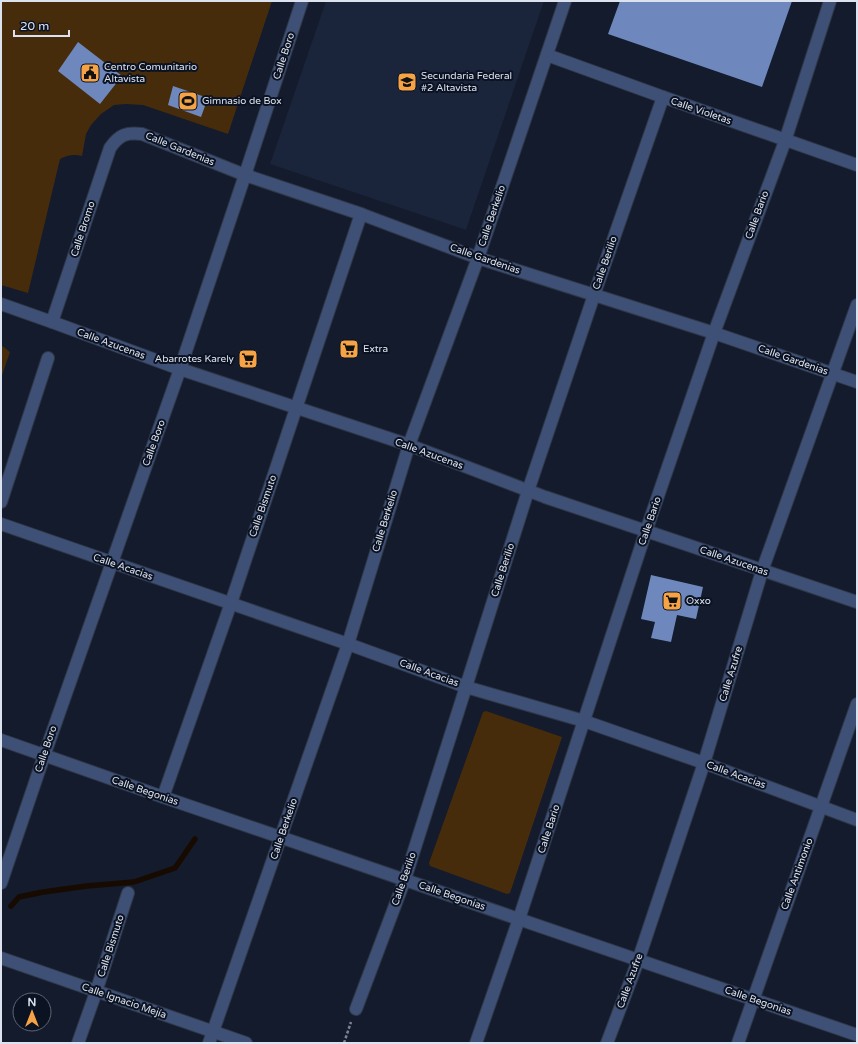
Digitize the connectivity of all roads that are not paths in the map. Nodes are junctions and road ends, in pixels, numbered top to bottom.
1 (302, 1) edge
2 (564, 1) edge
3 (830, 1) edge
4 (547, 55) junction
5 (663, 98) junction
6 (116, 138) joint
7 (785, 141) junction
8 (857, 165) edge
9 (245, 175) junction
10 (361, 214) junction
11 (478, 258) junction
12 (594, 295) junction
13 (1, 304) edge
14 (857, 305) edge
15 (52, 322) junction
16 (714, 333) junction
17 (48, 358) dead end
18 (180, 369) junction
19 (831, 374) junction
20 (857, 382) edge
21 (296, 408) junction
22 (409, 446) junction
23 (528, 491) junction
24 (1, 502) edge
25 (1, 524) edge
26 (646, 531) junction
27 (113, 564) junction
28 (762, 570) junction
29 (857, 602) edge
30 (231, 603) junction
31 (348, 644) junction
32 (466, 687) junction
33 (857, 704) edge
34 (584, 721) junction
35 (1, 740) edge
36 (44, 756) junction
37 (704, 763) junction
38 (163, 797) junction
39 (821, 806) junction
40 (857, 820) edge
41 (281, 838) junction
42 (405, 879) junction
43 (1, 883) edge
44 (128, 893) dead end
45 (519, 919) junction
46 (1, 958) edge
47 (638, 961) junction
48 (96, 992) junction
49 (753, 999) junction
50 (356, 1009) road end
51 (857, 1035) edge
52 (211, 1038) edge
53 (78, 1043) edge
54 (246, 1043) edge
55 (476, 1043) edge
56 (607, 1043) edge
57 (738, 1043) edge

1 - 9 street, Calle Boro
2 - 4 street, Calle Berkelio
3 - 7 street, Calle Bario
4 - 5 street, Calle Violetas
4 - 11 street, Calle Berkelio
5 - 7 street, Calle Violetas
5 - 12 street, Calle Berilio
6 - 9 street, Calle Gardenias
6 - 15 street, Calle Bromo
7 - 8 street, Calle Violetas
7 - 16 street, Calle Bario
9 - 10 street, Calle Gardenias
9 - 18 street, Calle Boro
10 - 11 street, Calle Gardenias
10 - 21 street, Calle Bismuto
11 - 12 street, Calle Gardenias
11 - 22 street, Calle Berkelio
12 - 16 street, Calle Gardenias
12 - 23 street, Calle Berilio
13 - 15 street, Calle Azucenas
14 - 19 street, Calle Azufre
15 - 18 street, Calle Azucenas
16 - 19 street, Calle Gardenias
16 - 26 street, Calle Bario
17 - 24 street
18 - 21 street, Calle Azucenas
18 - 27 street, Calle Boro
19 - 20 street, Calle Gardenias
19 - 28 street, Calle Azufre
21 - 22 street, Calle Azucenas
21 - 30 street, Calle Bismuto
22 - 23 street, Calle Azucenas
22 - 31 street, Calle Berkelio
23 - 26 street, Calle Azucenas
23 - 32 street, Calle Berilio
25 - 27 street, Calle Acacias
26 - 28 street, Calle Azucenas
26 - 34 street, Calle Bario
27 - 30 street, Calle Acacias
27 - 36 street, Calle Boro
28 - 29 street, Calle Azucenas
28 - 37 street, Calle Azufre
30 - 31 street, Calle Acacias
30 - 38 street, Calle Bismuto
31 - 32 street, Calle Acacias
31 - 41 street, Calle Berkelio
32 - 34 street, Calle Acacias
32 - 42 street, Calle Berilio
33 - 39 street, Calle Antimonio
34 - 37 street, Calle Acacias
34 - 45 street, Calle Bario
35 - 36 street, Calle Begonias
36 - 38 street, Calle Begonias
36 - 43 street, Calle Boro
37 - 39 street, Calle Acacias
37 - 47 street, Calle Azufre
38 - 41 street, Calle Begonias
39 - 40 street, Calle Acacias
39 - 49 street, Calle Antimonio
41 - 42 street, Calle Begonias
41 - 52 street, Calle Berkelio
42 - 45 street, Calle Begonias
42 - 50 street, Calle Berilio
44 - 48 street, Calle Bismuto
45 - 47 street, Calle Begonias
45 - 55 street, Calle Bario
46 - 48 street, Calle Ignacio Mejía
47 - 49 street, Calle Begonias
47 - 56 street, Calle Azufre
48 - 52 street, Calle Ignacio Mejía
48 - 53 street, Calle Bismuto
49 - 51 street, Calle Begonias
49 - 57 street, Calle Antimonio
52 - 54 street, Calle Ignacio Mejía

